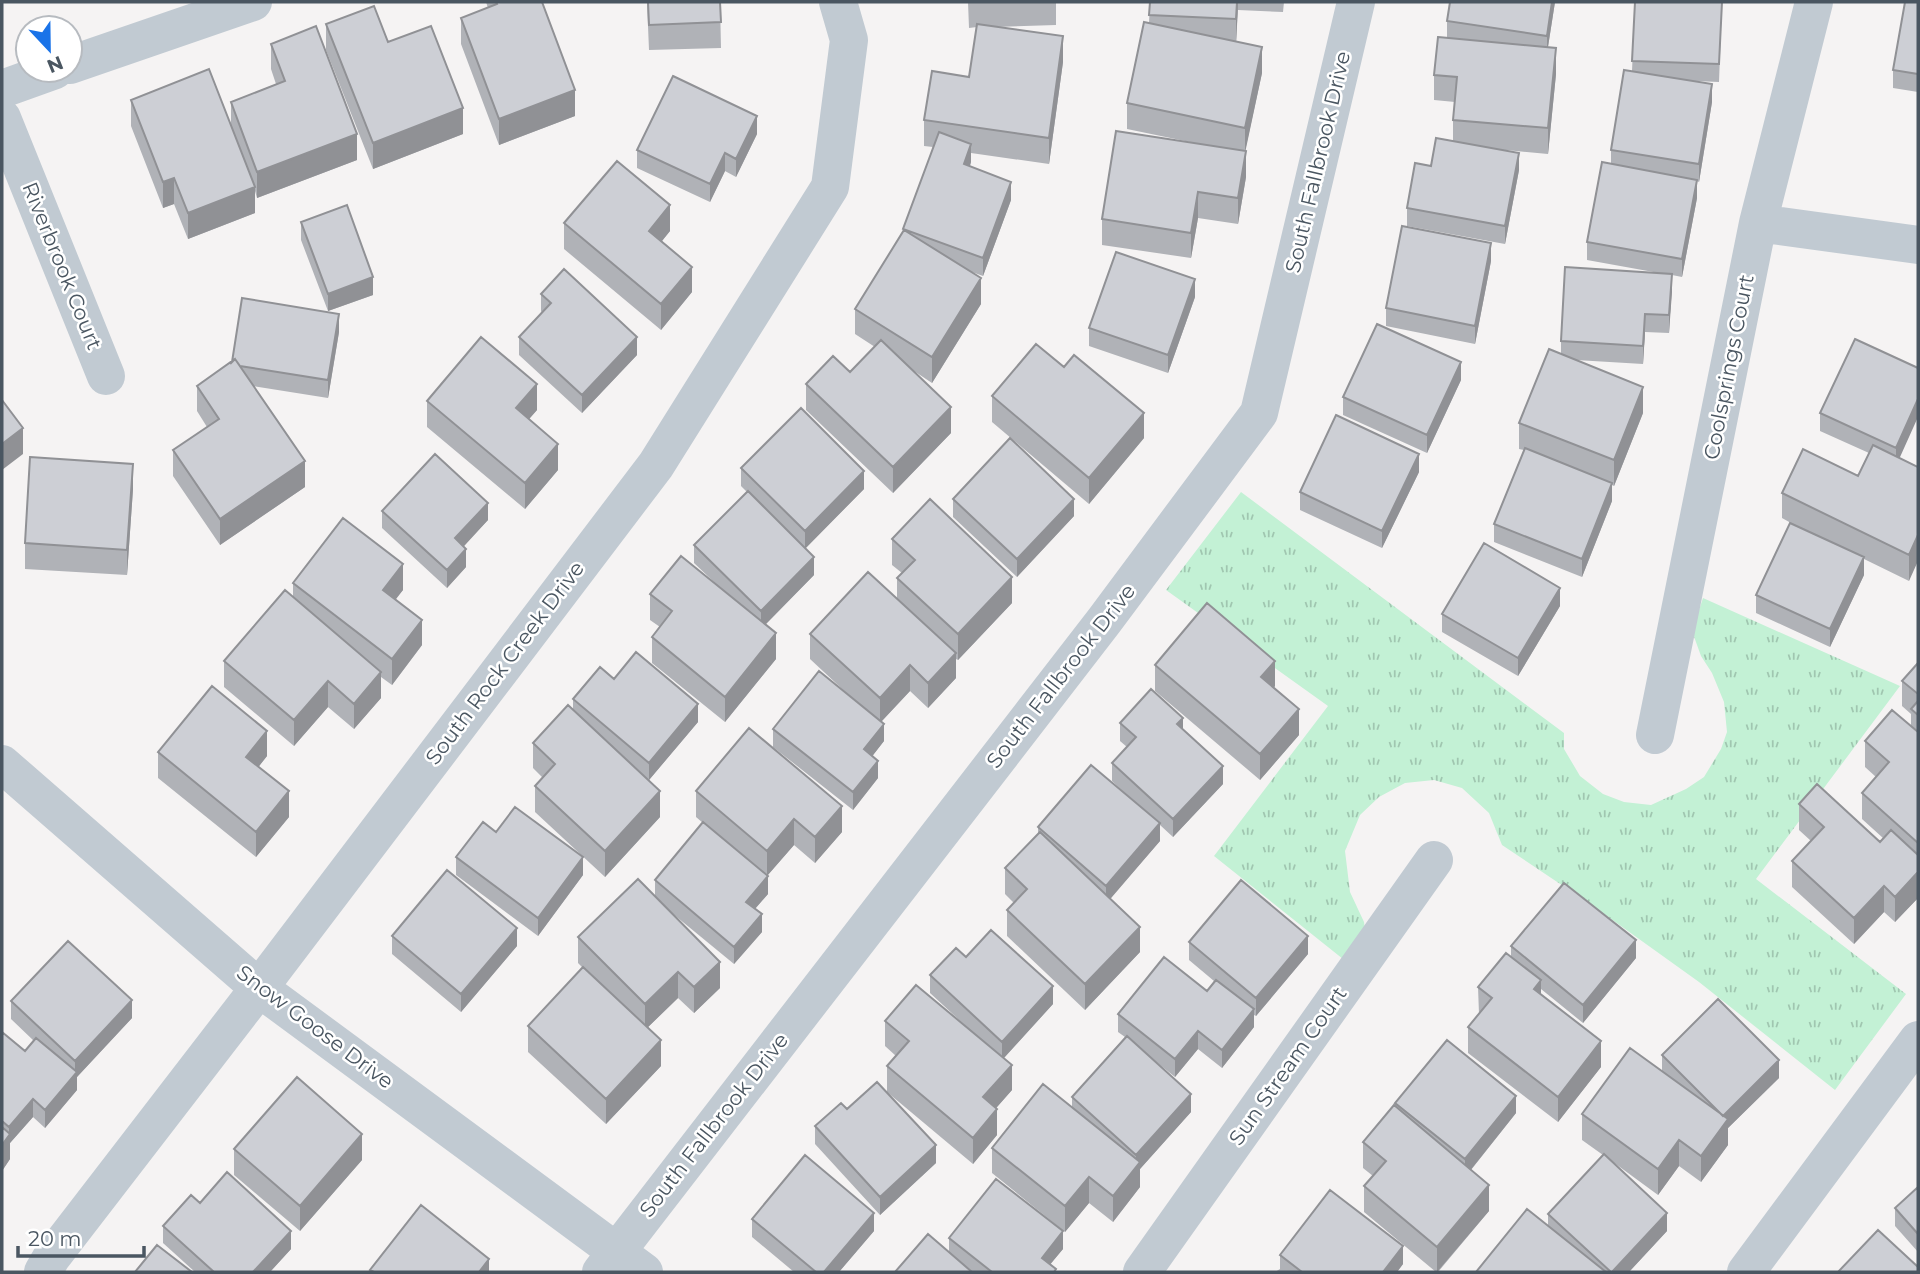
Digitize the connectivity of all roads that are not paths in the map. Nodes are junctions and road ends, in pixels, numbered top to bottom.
1 (253, 2) edge
2 (838, 2) edge
3 (1356, 2) edge
4 (1814, 2) edge
5 (84, 60) edge
6 (2, 117) edge
7 (1758, 223) junction
8 (1918, 245) edge
9 (106, 376) dead end
10 (1655, 735) dead end
11 (2, 764) edge
12 (1434, 860) dead end
13 (260, 988) junction
14 (1918, 1040) edge
15 (621, 1265) edge
16 (43, 1272) edge
17 (1142, 1272) edge
18 (1746, 1272) edge

1 - 5 street
2 - 13 street, South Rock Creek Drive
3 - 15 street, South Fallbrook Drive
4 - 7 street, Coolsprings Court
6 - 9 street, Riverbrook Court
7 - 8 street
7 - 10 street, Coolsprings Court
11 - 13 street, Snow Goose Drive
12 - 17 street, Sun Stream Court
13 - 15 street, Snow Goose Drive
13 - 16 street, South Rock Creek Drive
14 - 18 street

